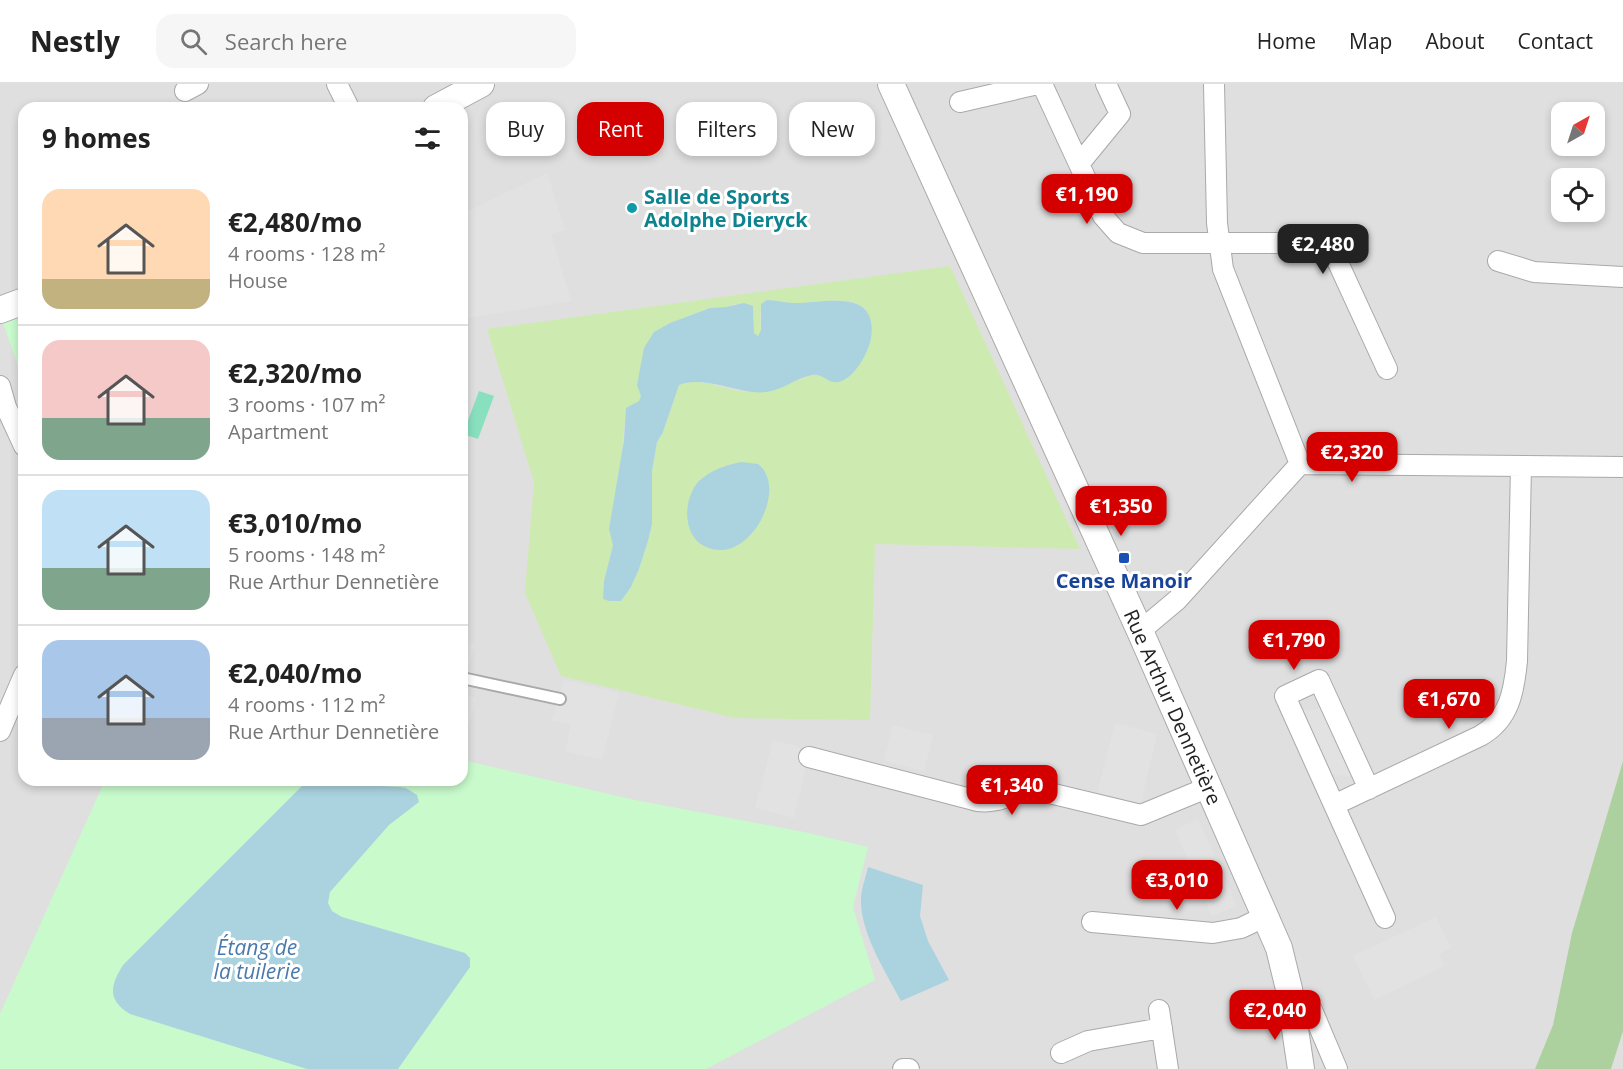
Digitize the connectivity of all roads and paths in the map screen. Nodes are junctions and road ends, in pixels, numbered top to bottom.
1 (336, 84) edge
2 (481, 84) edge
3 (891, 84) edge
4 (1040, 84) edge
5 (1106, 84) edge
6 (1214, 84) edge
7 (346, 102) edge
8 (447, 102) edge
9 (960, 102) dead end
10 (1079, 164) junction
11 (1219, 242) junction
12 (1498, 261) dead end
13 (1623, 277) edge
14 (18, 292) edge
15 (0, 297) edge
16 (18, 303) edge
17 (0, 310) edge
18 (1387, 369) dead end
19 (0, 386) edge
20 (3, 408) edge
21 (18, 435) edge
22 (1300, 464) junction
23 (1521, 466) junction
24 (1623, 466) edge
25 (1140, 631) junction
26 (468, 679) edge
27 (18, 689) edge
28 (560, 699) dead end
29 (0, 731) edge
30 (809, 757) dead end
31 (1209, 787) junction
32 (1369, 789) junction
33 (1334, 805) junction
34 (1266, 916) junction
35 (1385, 918) dead end
36 (1092, 922) dead end
37 (1292, 1008) junction
38 (1061, 1053) dead end
39 (903, 1069) edge
40 (909, 1069) edge
41 (1168, 1069) edge
42 (1301, 1069) edge
43 (1337, 1069) edge

1 - 7 street
2 - 8 street
3 - 25 street, Rue Arthur Dennetière
4 - 9 street
4 - 10 street
5 - 10 street
6 - 11 street
10 - 11 street
11 - 18 street
11 - 22 street
12 - 13 street
14 - 15 street
16 - 17 street
19 - 20 street
20 - 21 street
22 - 23 street
22 - 25 street
23 - 24 street
23 - 32 street
25 - 31 street, Rue Arthur Dennetière
26 - 28 lane
27 - 29 street
30 - 31 street
31 - 34 street, Rue Arthur Dennetière
32 - 33 street
32 - 33 street
33 - 35 street
34 - 36 street
34 - 37 street, Rue Arthur Dennetière
37 - 42 street, Rue Arthur Dennetière
37 - 43 street
38 - 41 street
39 - 40 street

